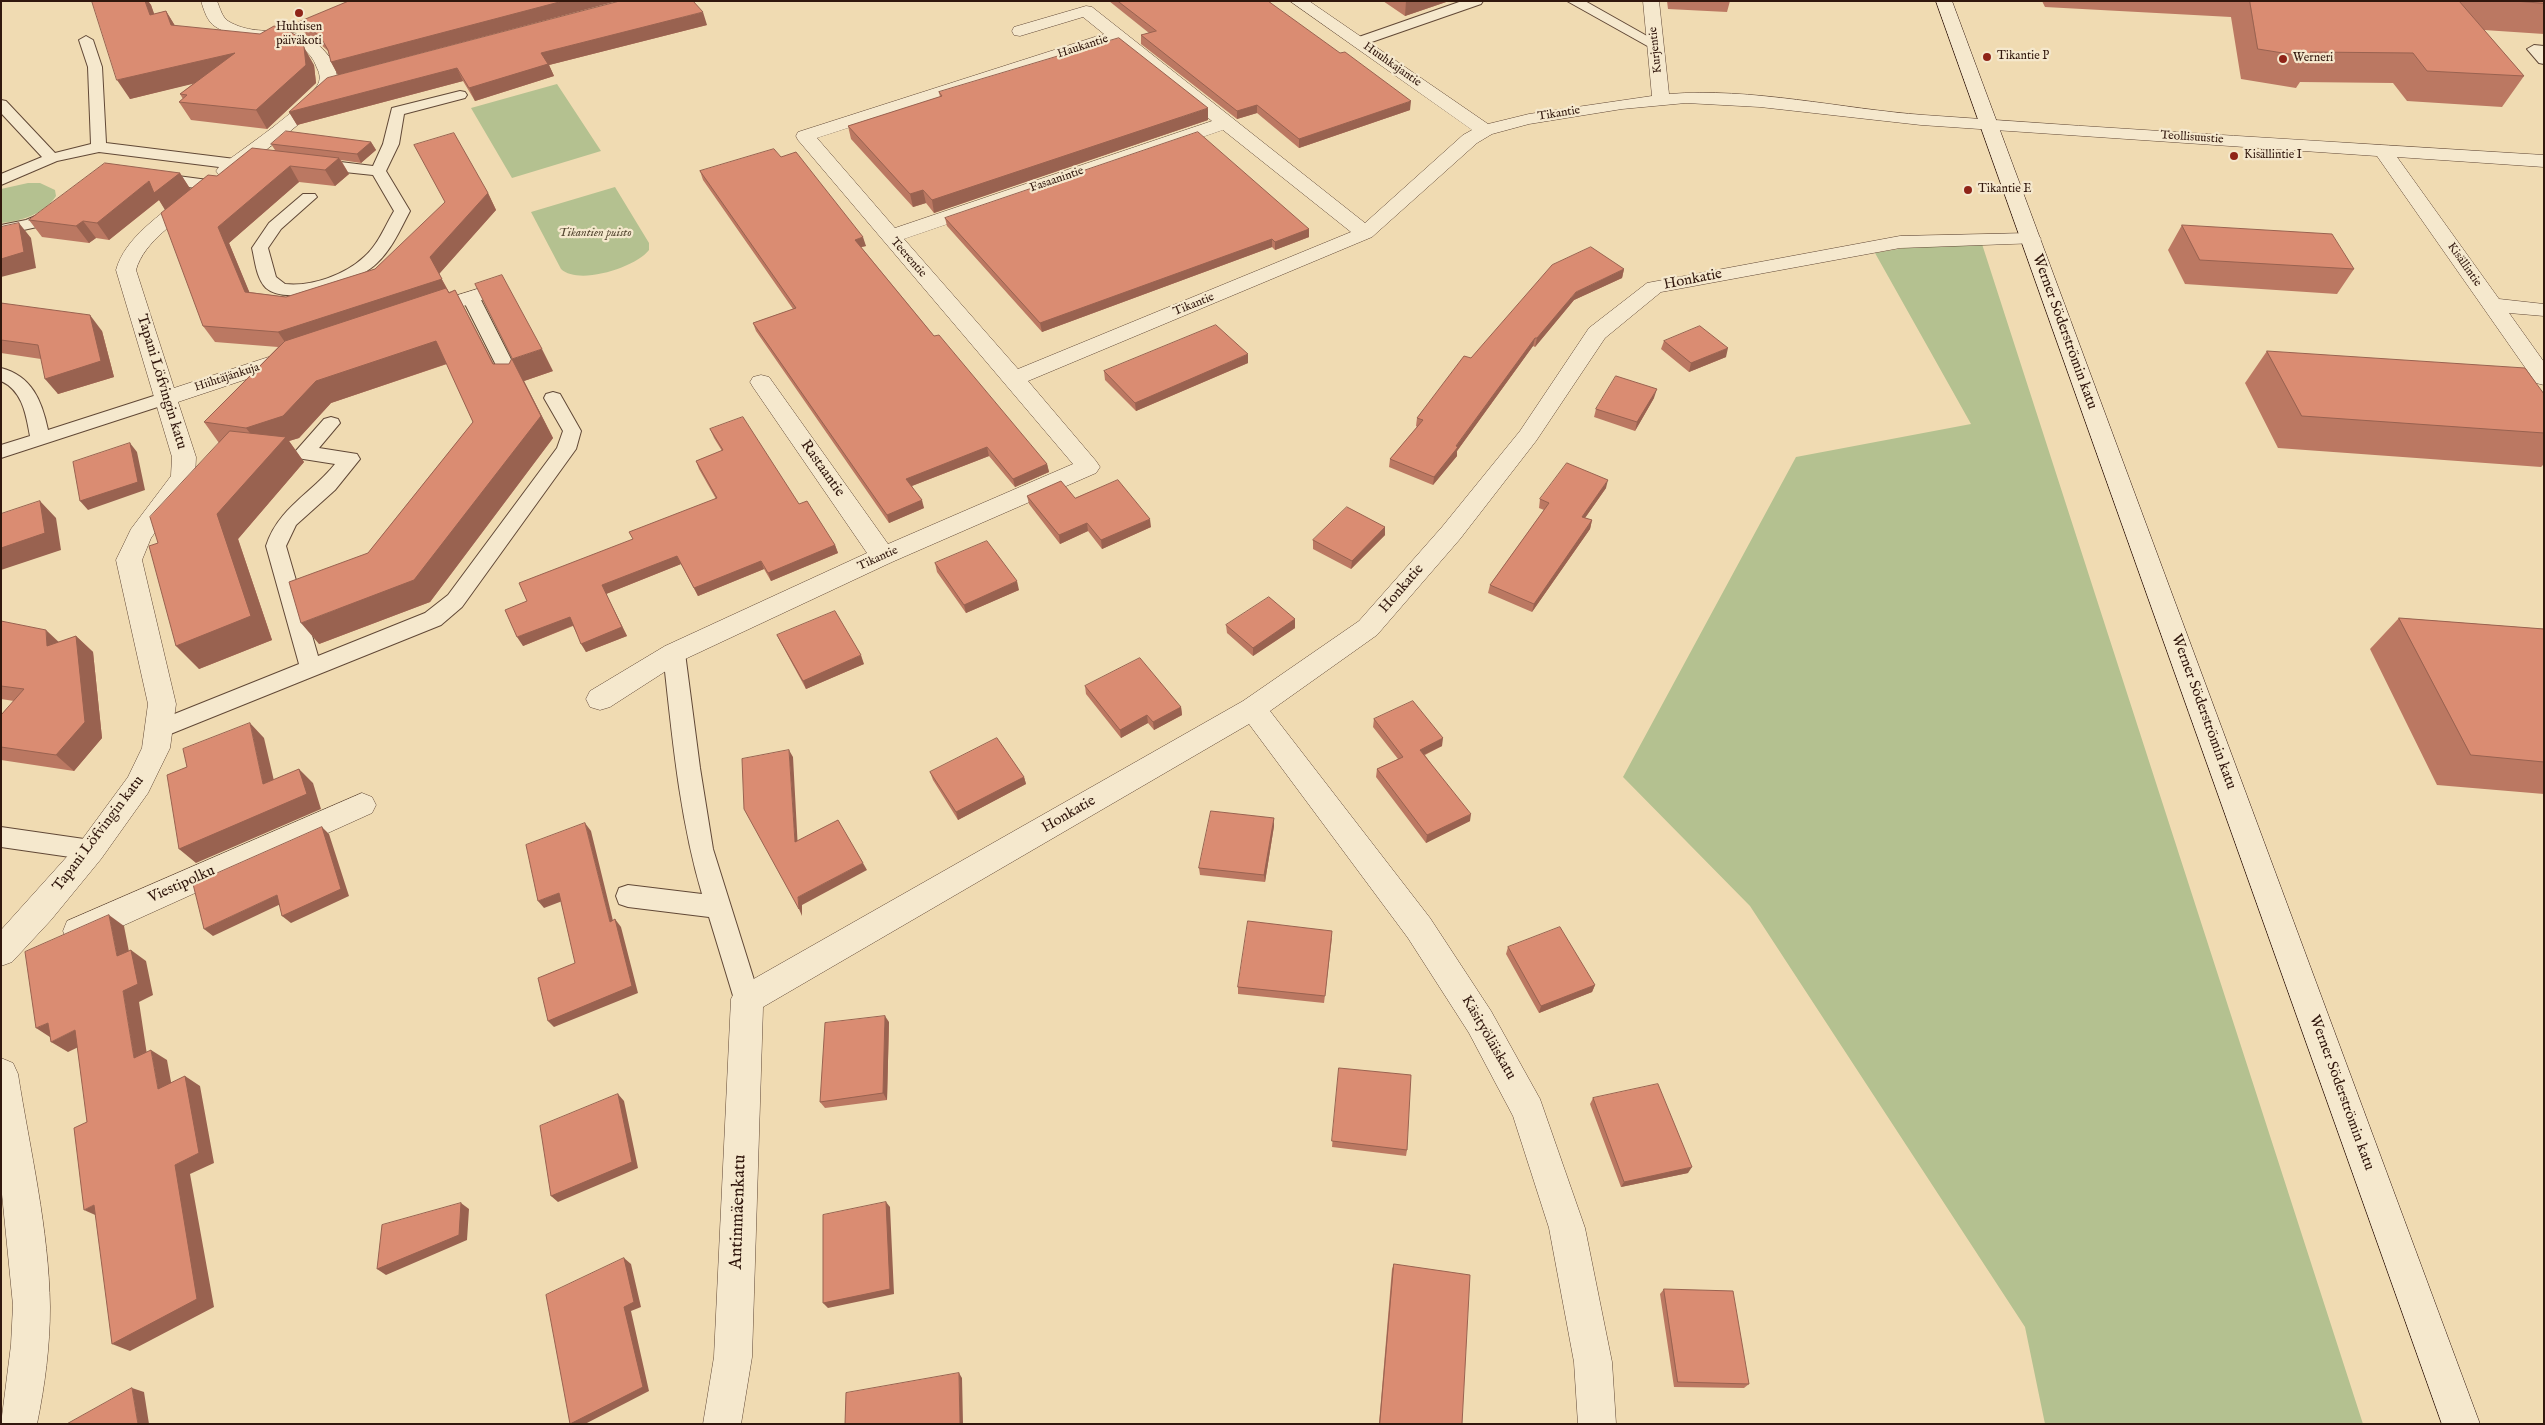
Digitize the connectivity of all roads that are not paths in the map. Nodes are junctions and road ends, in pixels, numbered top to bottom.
1 (209, 1) edge
2 (1298, 1) edge
3 (1476, 1) edge
4 (1574, 1) edge
5 (1651, 1) edge
6 (1944, 1) edge
7 (1020, 31) dead end
8 (1116, 36) junction
9 (86, 40) dead end
10 (1358, 42) junction
11 (1656, 45) junction
12 (2544, 50) edge
13 (2544, 60) edge
14 (460, 95) dead end
15 (1661, 100) junction
16 (1, 104) edge
17 (1225, 122) junction
18 (1989, 125) junction
19 (1485, 130) junction
20 (805, 136) joint
21 (100, 147) junction
22 (2384, 152) junction
23 (52, 158) junction
24 (248, 159) junction
25 (2544, 161) edge
26 (302, 162) edge
27 (378, 172) junction
28 (136, 176) edge
29 (1, 180) edge
30 (208, 185) junction
31 (309, 197) dead end
32 (74, 199) edge
33 (1, 230) edge
34 (1365, 232) junction
35 (890, 237) junction
36 (2031, 239) junction
37 (479, 295) joint
38 (2492, 304) junction
39 (2544, 310) edge
40 (406, 319) edge
41 (314, 349) edge
42 (1, 374) edge
43 (2544, 378) edge
44 (1014, 379) junction
45 (514, 381) edge
46 (761, 382) dead end
47 (166, 398) junction
48 (553, 398) dead end
49 (331, 423) dead end
50 (40, 439) junction
51 (1, 452) edge
52 (883, 556) junction
53 (674, 653) junction
54 (311, 668) junction
55 (600, 699) dead end
56 (1253, 710) junction
57 (160, 729) junction
58 (362, 805) dead end
59 (1, 837) edge
60 (91, 850) junction
61 (628, 896) dead end
62 (718, 907) junction
63 (1, 952) edge
64 (1, 965) edge
65 (747, 999) junction
66 (1, 1074) edge
67 (18, 1424) edge
68 (722, 1424) edge
69 (1597, 1424) edge
70 (2461, 1424) edge

1 - 24 street, Tapani Löfvingin katu
2 - 10 street, Huuhkajantie
3 - 10 lane
4 - 11 lane
5 - 11 street, Kurjentie
6 - 18 street, Werner Söderströmin katu
7 - 8 street
8 - 17 street, Haukantie
8 - 20 street, Haukantie
9 - 21 lane
10 - 19 street, Huuhkajantie
11 - 15 street, Kurjentie
12 - 13 lane
14 - 27 lane
15 - 18 street, Tikantie
15 - 19 street, Tikantie
16 - 23 lane
17 - 34 street, Haukantie
17 - 35 street, Fasaanintie
18 - 22 street, Teollisuustie
18 - 36 street, Werner Söderströmin katu
19 - 34 street, Tikantie
20 - 35 street, Teerentie
21 - 23 lane
21 - 24 lane
22 - 25 street, Teollisuustie
22 - 38 street, Kisällintie
23 - 29 lane
24 - 30 street, Tapani Löfvingin katu
26 - 27 lane
27 - 31 lane
28 - 30 lane
30 - 47 street, Tapani Löfvingin katu
32 - 33 lane
34 - 44 street, Tikantie
35 - 44 street, Teerentie
36 - 56 street, Honkatie
36 - 70 street, Werner Söderströmin katu
37 - 40 street
37 - 45 lane
38 - 39 street
38 - 43 street, Kisällintie
41 - 47 street, Hiihtäjänkuja
42 - 50 lane
44 - 52 street, Tikantie
46 - 52 street, Rastaantie
47 - 50 lane
47 - 57 street, Tapani Löfvingin katu
48 - 54 lane
49 - 54 lane
50 - 51 lane
52 - 53 street, Tikantie
53 - 55 street, Tikantie
53 - 62 lane
54 - 57 lane
56 - 65 street, Honkatie
56 - 69 street, Käsityöläiskatu
57 - 60 street, Tapani Löfvingin katu
58 - 64 street, Viestipolku
59 - 60 lane
60 - 63 street, Tapani Löfvingin katu
61 - 62 lane
62 - 65 lane
65 - 68 street, Antinmäenkatu
66 - 67 street

